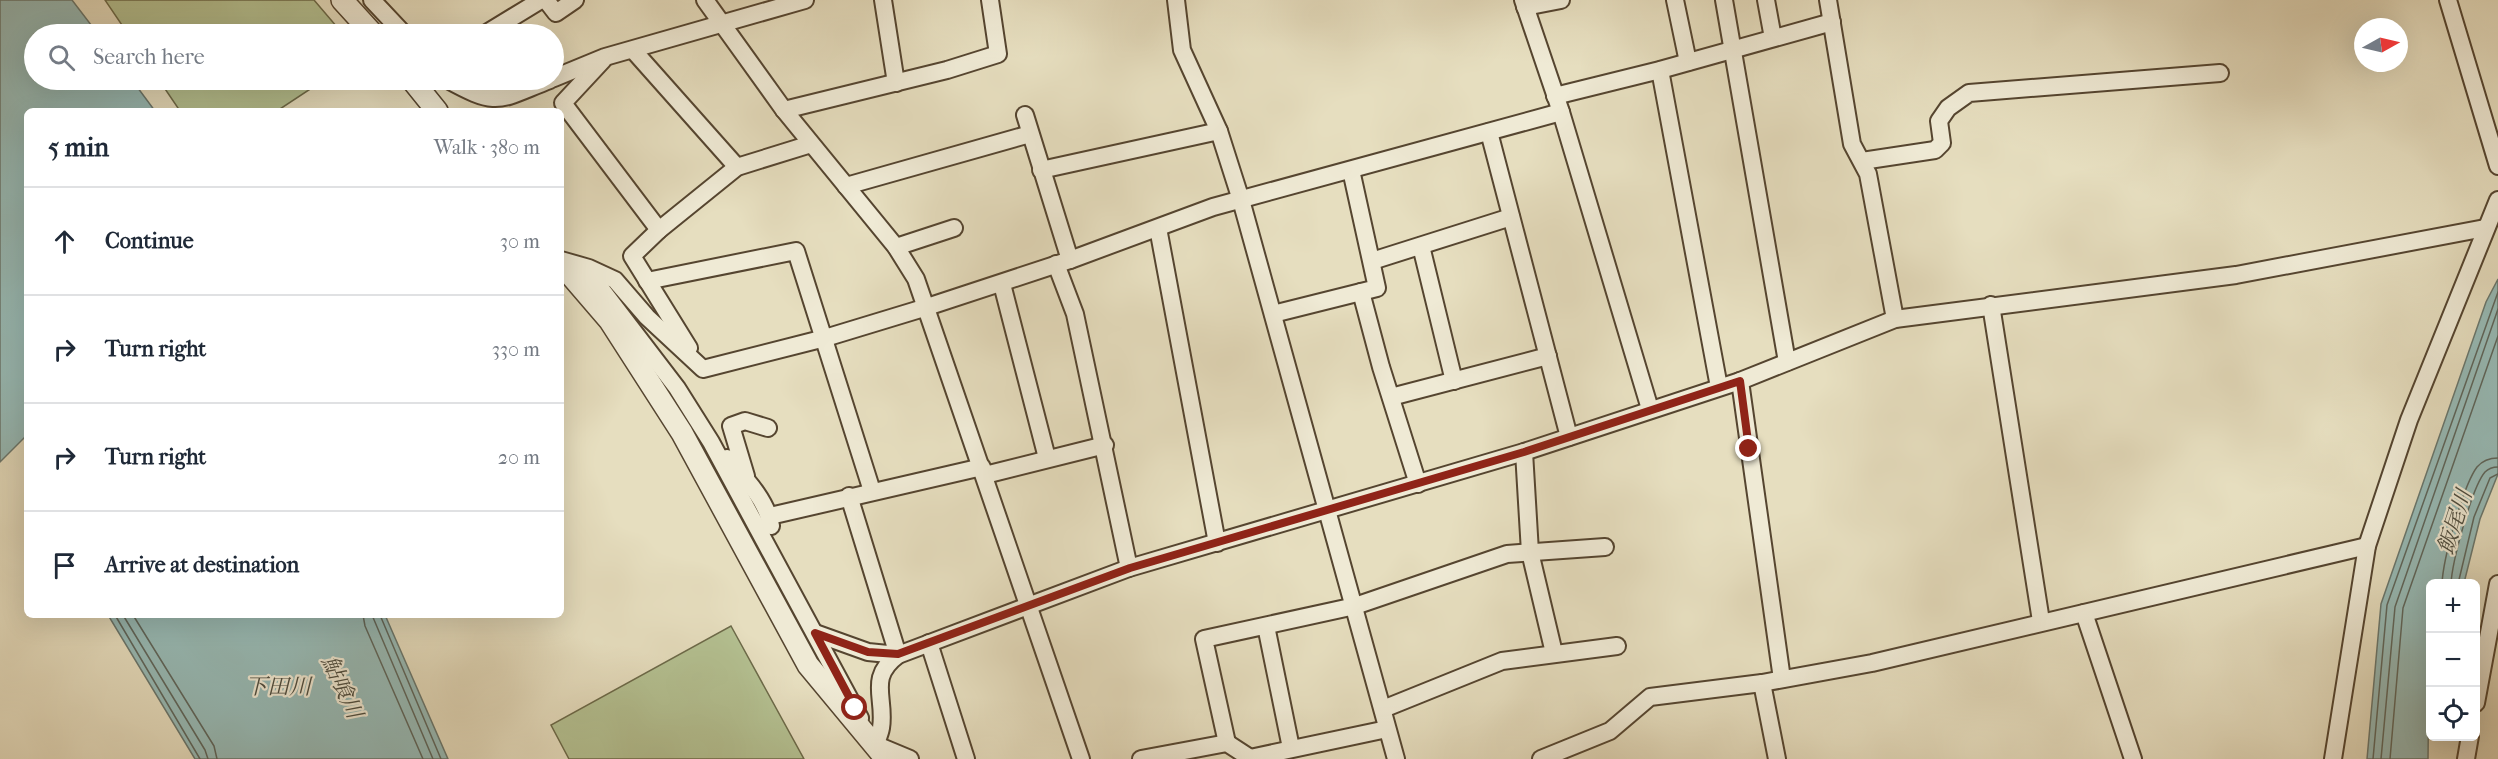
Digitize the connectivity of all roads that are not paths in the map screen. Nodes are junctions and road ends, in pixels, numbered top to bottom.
1 (342, 0) edge
2 (353, 0) edge
3 (372, 0) edge
4 (542, 0) edge
5 (546, 0) edge
6 (575, 0) edge
7 (705, 0) edge
8 (717, 0) edge
9 (805, 0) edge
10 (883, 0) edge
11 (990, 0) edge
12 (1176, 0) edge
13 (1561, 0) edge
14 (1675, 0) edge
15 (1725, 0) edge
16 (1766, 0) edge
17 (1828, 0) edge
18 (2448, 0) edge
19 (1524, 4) edge
20 (1832, 22) junction
21 (722, 23) junction
22 (363, 24) edge
23 (365, 24) edge
24 (395, 24) edge
25 (502, 24) edge
26 (1773, 38) junction
27 (1735, 49) junction
28 (633, 50) junction
29 (605, 57) junction
30 (1688, 62) junction
31 (1660, 70) junction
32 (2220, 73) dead end
33 (564, 74) edge
34 (896, 82) junction
35 (420, 90) edge
36 (467, 90) edge
37 (531, 90) edge
38 (1558, 104) junction
39 (502, 105) edge
40 (435, 108) edge
41 (784, 110) junction
42 (1025, 115) dead end
43 (1218, 131) junction
44 (1489, 132) junction
45 (1030, 134) junction
46 (812, 144) junction
47 (1862, 161) junction
48 (2498, 166) edge
49 (737, 167) junction
50 (1041, 170) junction
51 (1351, 170) junction
52 (846, 186) junction
53 (1241, 200) junction
54 (2497, 204) edge
55 (1511, 217) junction
56 (954, 228) dead end
57 (1158, 228) junction
58 (2485, 228) junction
59 (659, 230) junction
60 (1421, 246) junction
61 (896, 248) junction
62 (1372, 261) junction
63 (1063, 262) junction
64 (564, 263) edge
65 (564, 264) edge
66 (564, 266) edge
67 (647, 281) junction
68 (1002, 284) junction
69 (1361, 292) junction
70 (1991, 305) junction
71 (927, 308) junction
72 (1273, 314) junction
73 (1895, 319) junction
74 (825, 338) junction
75 (1548, 356) junction
76 (1787, 362) junction
77 (703, 369) junction
78 (1454, 381) junction
79 (1740, 381) junction
80 (1719, 387) junction
81 (1391, 398) junction
82 (1650, 409) junction
83 (768, 428) dead end
84 (682, 433) junction
85 (1569, 437) junction
86 (711, 442) junction
87 (1105, 445) junction
88 (1524, 452) junction
89 (1047, 458) junction
90 (983, 471) junction
91 (747, 480) junction
92 (1418, 484) junction
93 (872, 490) junction
94 (849, 496) junction
95 (1329, 511) junction
96 (770, 516) junction
97 (1217, 543) junction
98 (2367, 546) junction
99 (1605, 547) dead end
100 (1530, 552) junction
101 (776, 562) junction
102 (1130, 568) junction
103 (2498, 584) edge
104 (1029, 604) junction
105 (1354, 606) junction
106 (2084, 613) junction
107 (2041, 621) junction
108 (1266, 626) junction
109 (815, 633) junction
110 (929, 643) junction
111 (1617, 646) dead end
112 (1554, 653) junction
113 (898, 654) junction
114 (1782, 678) junction
115 (1762, 683) junction
116 (2478, 687) edge
117 (1383, 709) junction
118 (1387, 729) junction
119 (2469, 741) edge
120 (1227, 743) junction
121 (1291, 748) junction
122 (893, 755) edge
123 (1250, 758) edge
124 (966, 759) edge
125 (1081, 759) edge
126 (1141, 759) edge
127 (1396, 759) edge
128 (1541, 759) edge
129 (1777, 759) edge
130 (2133, 759) edge
131 (2333, 759) edge
132 (2466, 759) edge

1 - 22 street
2 - 23 street
3 - 24 street
4 - 25 street
5 - 6 street
7 - 21 street
8 - 21 street
9 - 21 street
10 - 34 street
11 - 34 street
12 - 43 street
13 - 19 street
14 - 30 street
15 - 27 street
16 - 26 street
17 - 20 street
18 - 48 street
19 - 38 street
20 - 26 street
20 - 47 street
21 - 28 street
21 - 41 street
26 - 27 street
27 - 30 street
27 - 76 street
28 - 29 street
28 - 49 street
29 - 33 street
29 - 59 street
30 - 31 street
31 - 38 street
31 - 80 street
32 - 47 street
34 - 41 street
35 - 40 street
36 - 39 street
37 - 39 street
38 - 44 street
38 - 82 street
41 - 46 street
42 - 45 street
43 - 50 street
43 - 53 street
44 - 51 street
44 - 55 street
45 - 50 street
45 - 52 street
46 - 49 street
46 - 52 street
47 - 73 street
49 - 59 street
50 - 63 street
51 - 53 street
51 - 62 street
52 - 61 street
53 - 57 street
53 - 72 street
54 - 58 street
55 - 60 street
55 - 75 street
56 - 61 street
57 - 63 street
57 - 97 street
58 - 70 street
58 - 98 street
59 - 67 street
60 - 62 street
60 - 78 street
61 - 71 street
62 - 69 street
63 - 68 street
63 - 87 street
64 - 77 street
65 - 86 street
66 - 84 street
67 - 74 street
67 - 77 street
68 - 71 street
68 - 89 street
69 - 72 street
69 - 81 street
70 - 73 street
70 - 107 street
71 - 74 street
71 - 90 street
72 - 95 street
73 - 76 street
74 - 77 street
74 - 93 street
75 - 78 street
75 - 85 street
76 - 79 street
78 - 81 street
79 - 80 street
79 - 114 street
80 - 82 street
81 - 92 street
82 - 85 street
83 - 91 street
84 - 86 street
84 - 122 street
85 - 88 street
86 - 91 street
86 - 101 street
87 - 89 street
87 - 102 street
88 - 92 street
88 - 100 street
89 - 90 street
90 - 93 street
90 - 104 street
91 - 96 street
92 - 95 street
93 - 94 street
94 - 96 street
94 - 113 street
95 - 97 street
95 - 105 street
96 - 101 street
97 - 102 street
98 - 106 street
98 - 131 street
99 - 100 street
100 - 105 street
100 - 112 street
101 - 109 street
102 - 104 street
103 - 116 street
104 - 110 street
104 - 125 street
105 - 108 street
105 - 117 street
106 - 107 street
106 - 130 street
107 - 114 street
108 - 120 street
108 - 121 street
109 - 113 street
109 - 122 street
110 - 113 street
110 - 124 street
111 - 112 street
112 - 117 street
113 - 122 street
114 - 115 street
115 - 128 street
115 - 129 street
117 - 118 street
118 - 121 street
118 - 127 street
119 - 132 street
120 - 123 street
120 - 126 street
121 - 123 street

